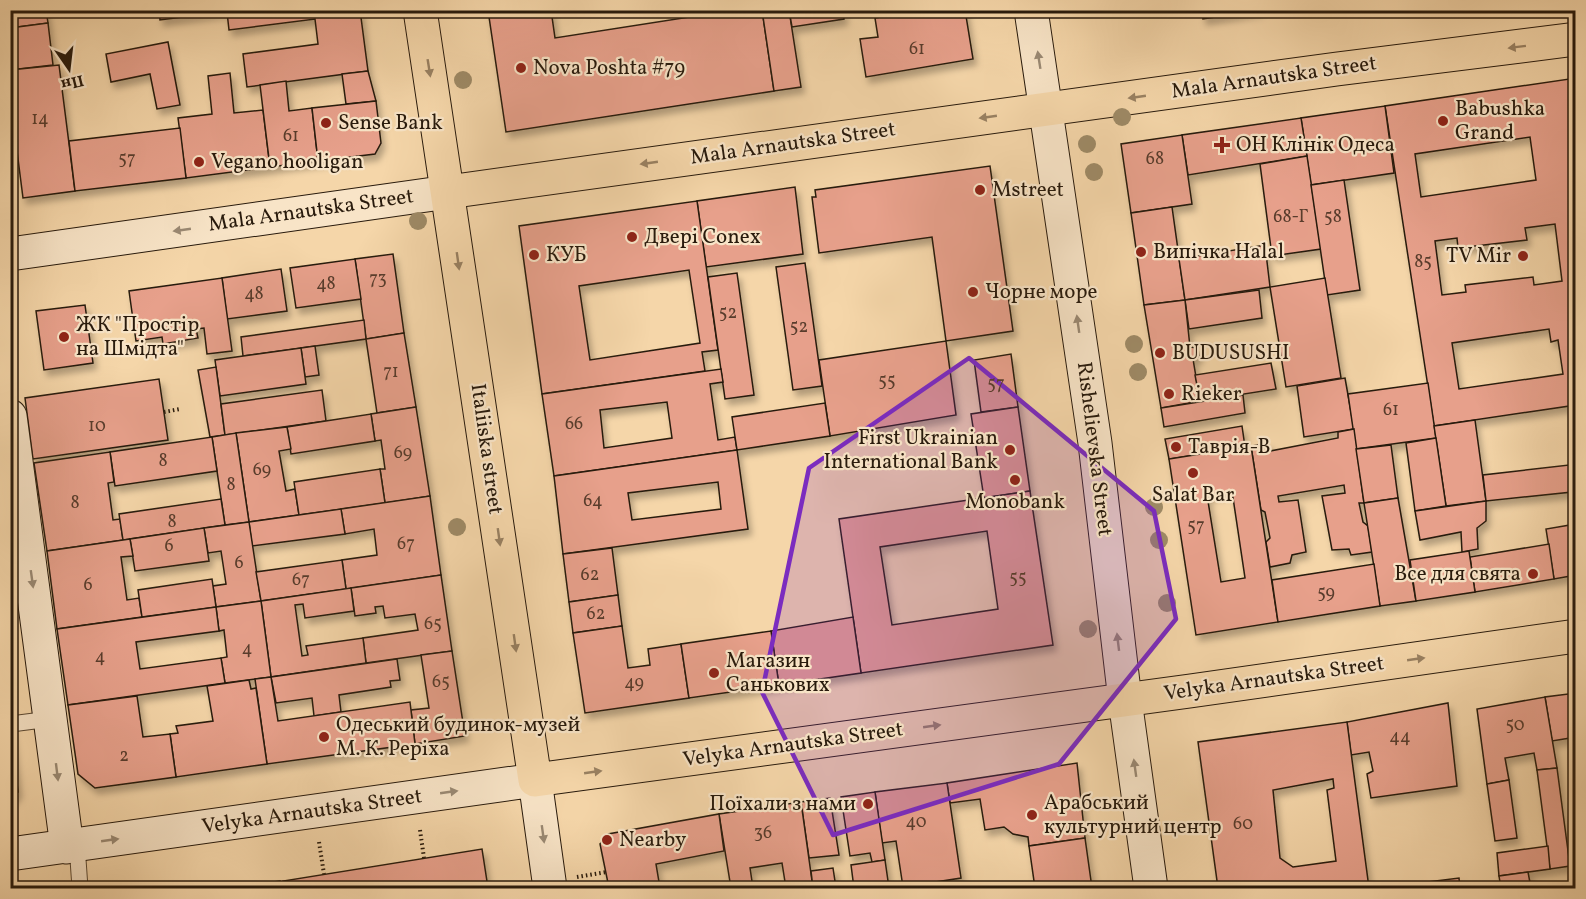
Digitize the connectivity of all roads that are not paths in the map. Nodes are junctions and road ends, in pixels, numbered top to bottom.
1 (420, 10) edge
2 (1031, 10) edge
3 (1575, 39) edge
4 (1046, 109) junction
5 (448, 192) junction
6 (10, 254) edge
7 (10, 416) edge
8 (1575, 636) edge
9 (1125, 700) junction
10 (50, 719) junction
11 (11, 724) edge
12 (535, 780) junction
13 (72, 846) junction
14 (10, 854) edge
15 (561, 883) edge
16 (80, 888) edge
17 (1151, 888) edge

1 -> 5 main road, Italiiska street
4 -> 2 main road, Rishelievska Street
3 -> 4 main road, Mala Arnautska Street
4 -> 5 main road, Mala Arnautska Street
9 -> 4 main road, Rishelievska Street
5 -> 6 main road, Mala Arnautska Street
5 -> 12 main road, Italiiska street
7 -> 10 main road
9 -> 8 main road, Velyka Arnautska Street
12 -> 9 main road, Velyka Arnautska Street
17 -> 9 main road, Rishelievska Street
10 - 11 lane
10 -> 13 main road
13 -> 12 main road, Velyka Arnautska Street
12 -> 15 main road, Italiiska street
13 - 14 main road, Velyka Arnautska Street
13 - 16 lane

